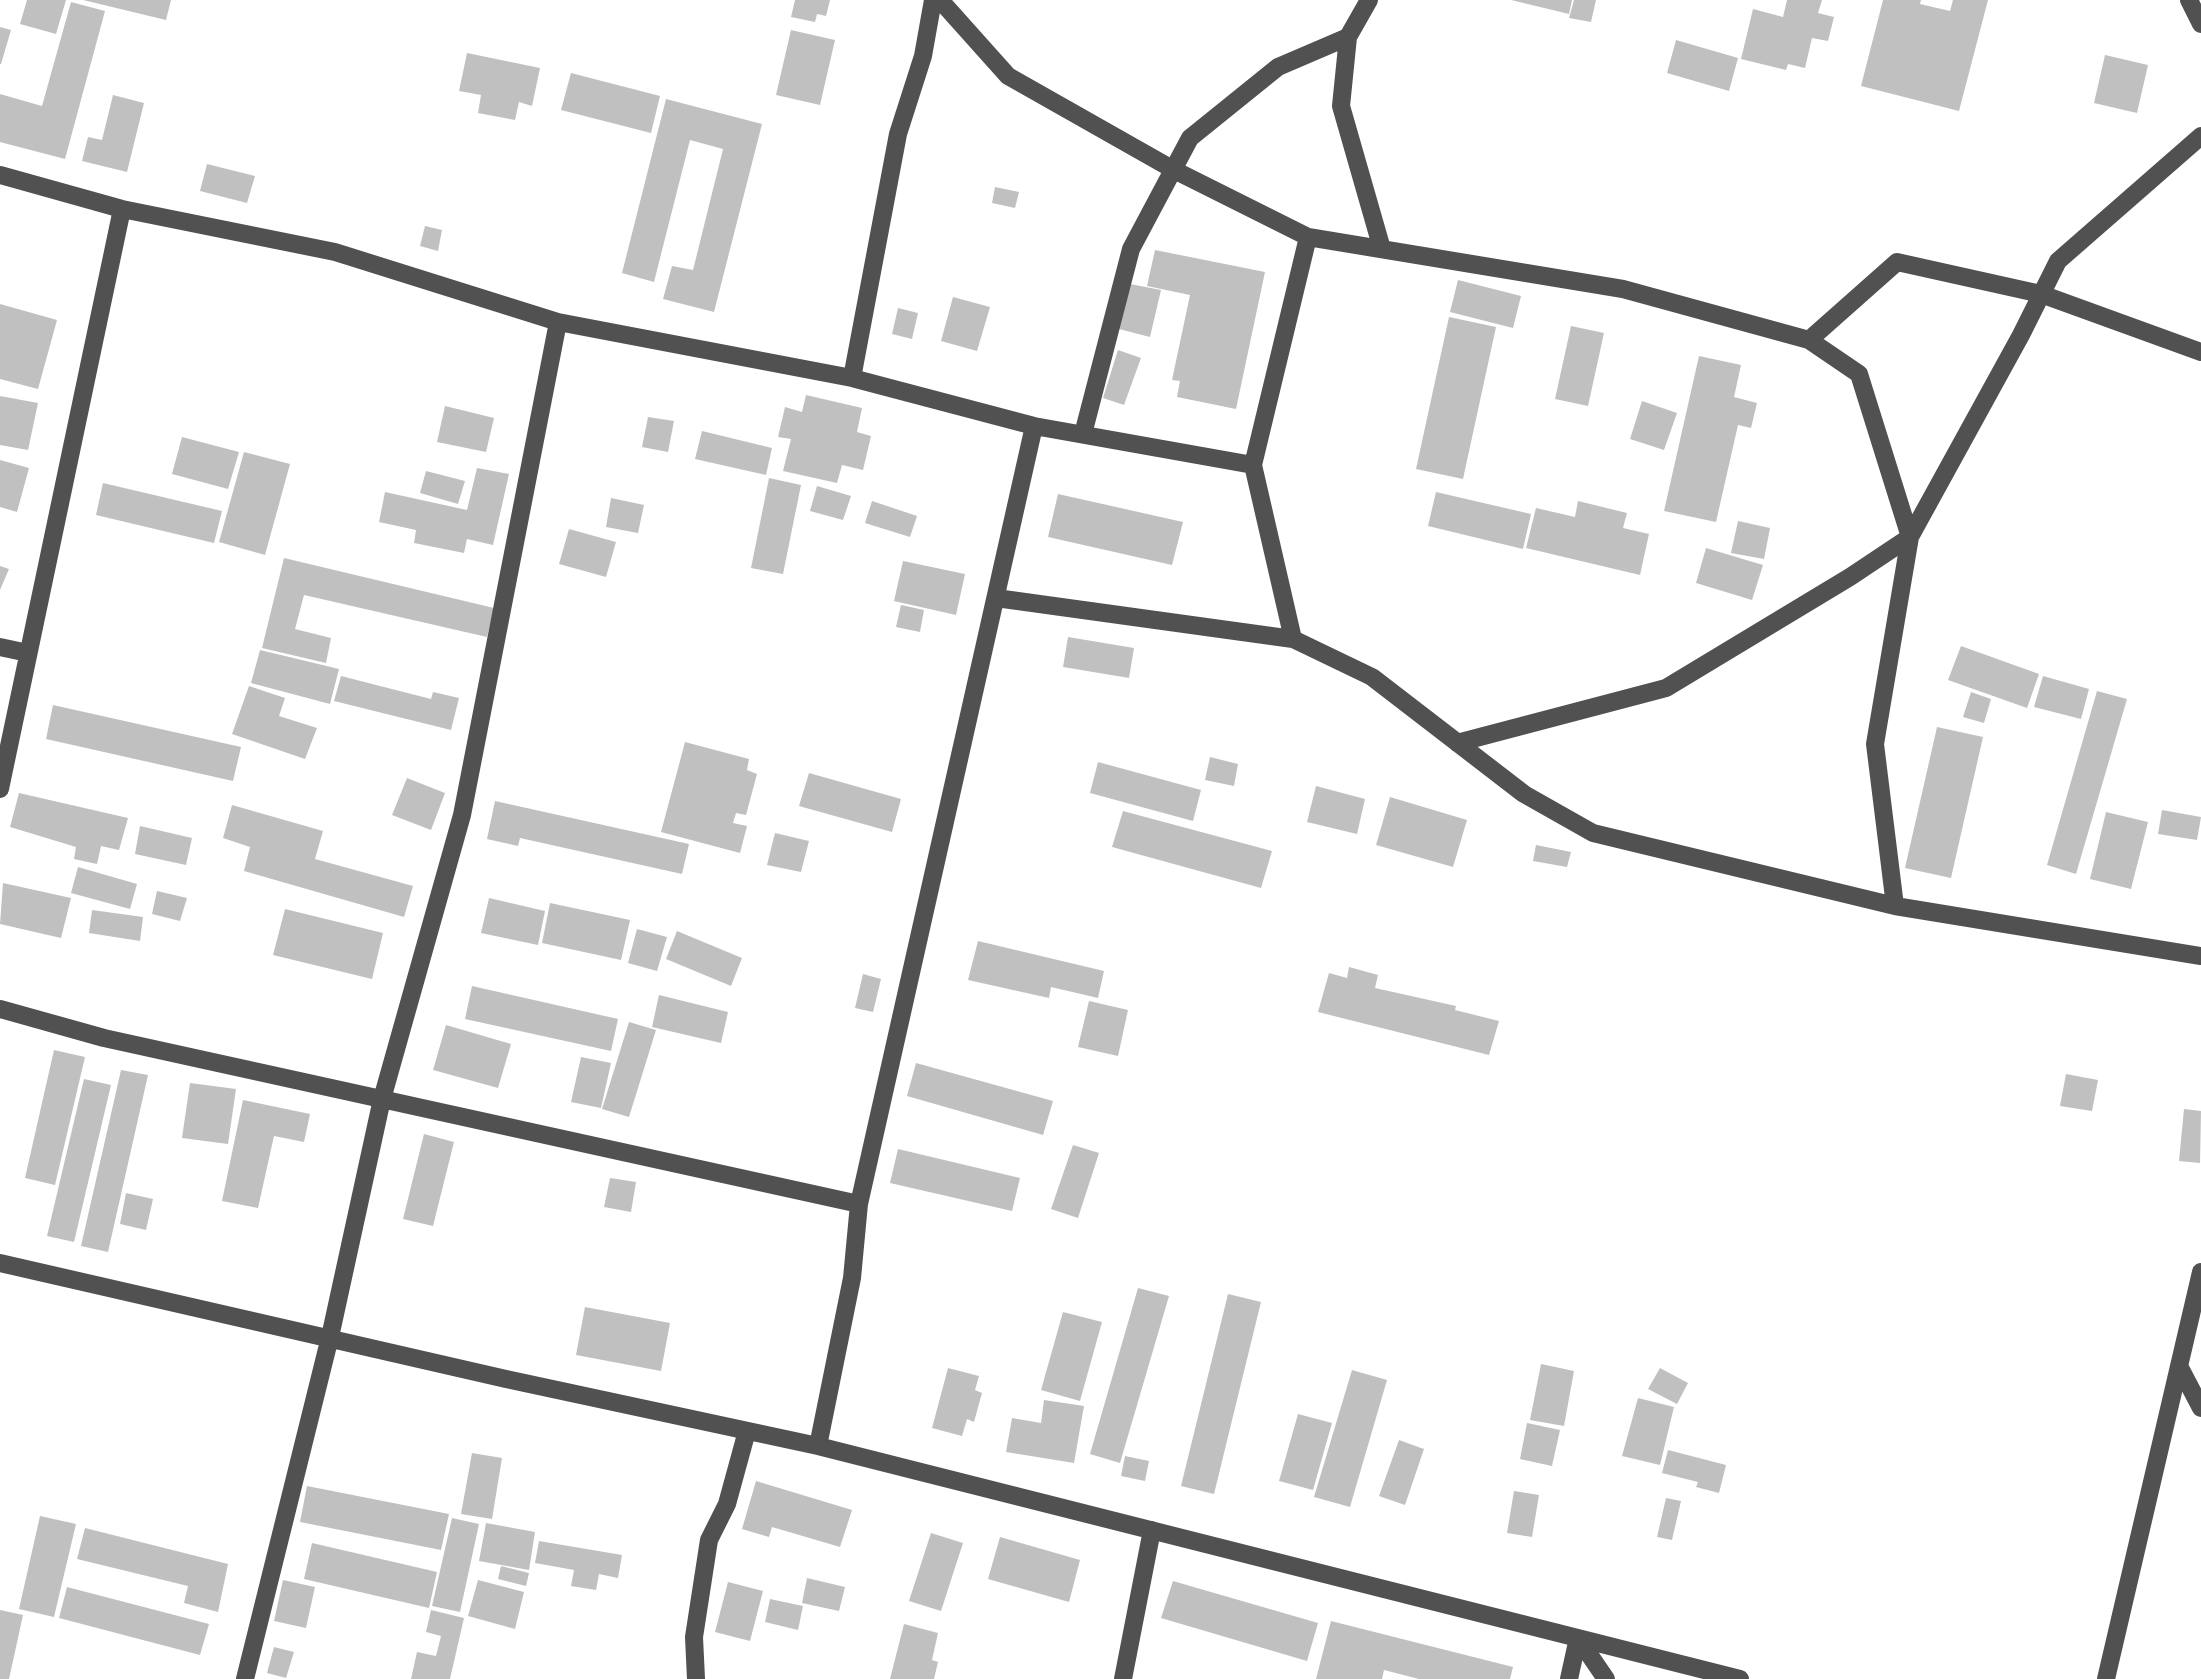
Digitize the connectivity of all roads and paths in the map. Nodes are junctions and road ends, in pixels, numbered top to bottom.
1 (933, 0) edge
2 (940, 0) edge
3 (1369, 0) edge
4 (2189, 0) edge
5 (2201, 24) edge
6 (1348, 37) junction
7 (2201, 136) edge
8 (1174, 170) junction
9 (0, 175) edge
10 (122, 209) junction
11 (1308, 237) junction
12 (1382, 249) junction
13 (2041, 294) junction
14 (558, 322) junction
15 (1809, 340) junction
16 (2201, 352) edge
17 (852, 379) junction
18 (1034, 426) junction
19 (1083, 434) junction
20 (1253, 465) junction
21 (1910, 537) junction
22 (996, 598) junction
23 (1293, 639) junction
24 (0, 647) edge
25 (28, 653) junction
26 (1457, 743) junction
27 (0, 789) edge
28 (1895, 906) junction
29 (2201, 956) edge
30 (0, 1009) edge
31 (382, 1099) junction
32 (859, 1204) junction
33 (0, 1263) edge
34 (2201, 1272) edge
35 (330, 1338) junction
36 (2179, 1366) junction
37 (2201, 1408) edge
38 (747, 1431) junction
39 (818, 1446) junction
40 (1152, 1530) junction
41 (1578, 1638) junction
42 (245, 1679) edge
43 (696, 1679) edge
44 (1123, 1679) edge
45 (1570, 1679) edge
46 (1606, 1679) edge
47 (1740, 1679) edge
48 (2106, 1679) edge

1 - 17 street
2 - 8 street
3 - 6 street
4 - 5 street
6 - 8 street
6 - 12 street
7 - 13 street
8 - 11 street
8 - 19 street
9 - 10 street
10 - 14 street
10 - 25 street
11 - 12 street
11 - 20 street
12 - 15 street
13 - 15 street
13 - 16 street
13 - 21 street
14 - 17 street
14 - 31 street
15 - 21 street
17 - 18 street
18 - 19 street
18 - 22 street
19 - 20 street
20 - 23 street
21 - 26 street
21 - 28 street
22 - 23 street
22 - 32 street
23 - 26 street
24 - 25 street
25 - 27 street
26 - 28 street
28 - 29 street
30 - 31 street
31 - 32 street
31 - 35 street
32 - 39 street
33 - 35 street
34 - 36 street
35 - 38 street
35 - 42 street
36 - 37 street
36 - 48 street
38 - 39 street
38 - 43 street
39 - 40 street
40 - 41 street
40 - 44 street
41 - 45 street
41 - 46 street
41 - 47 street

